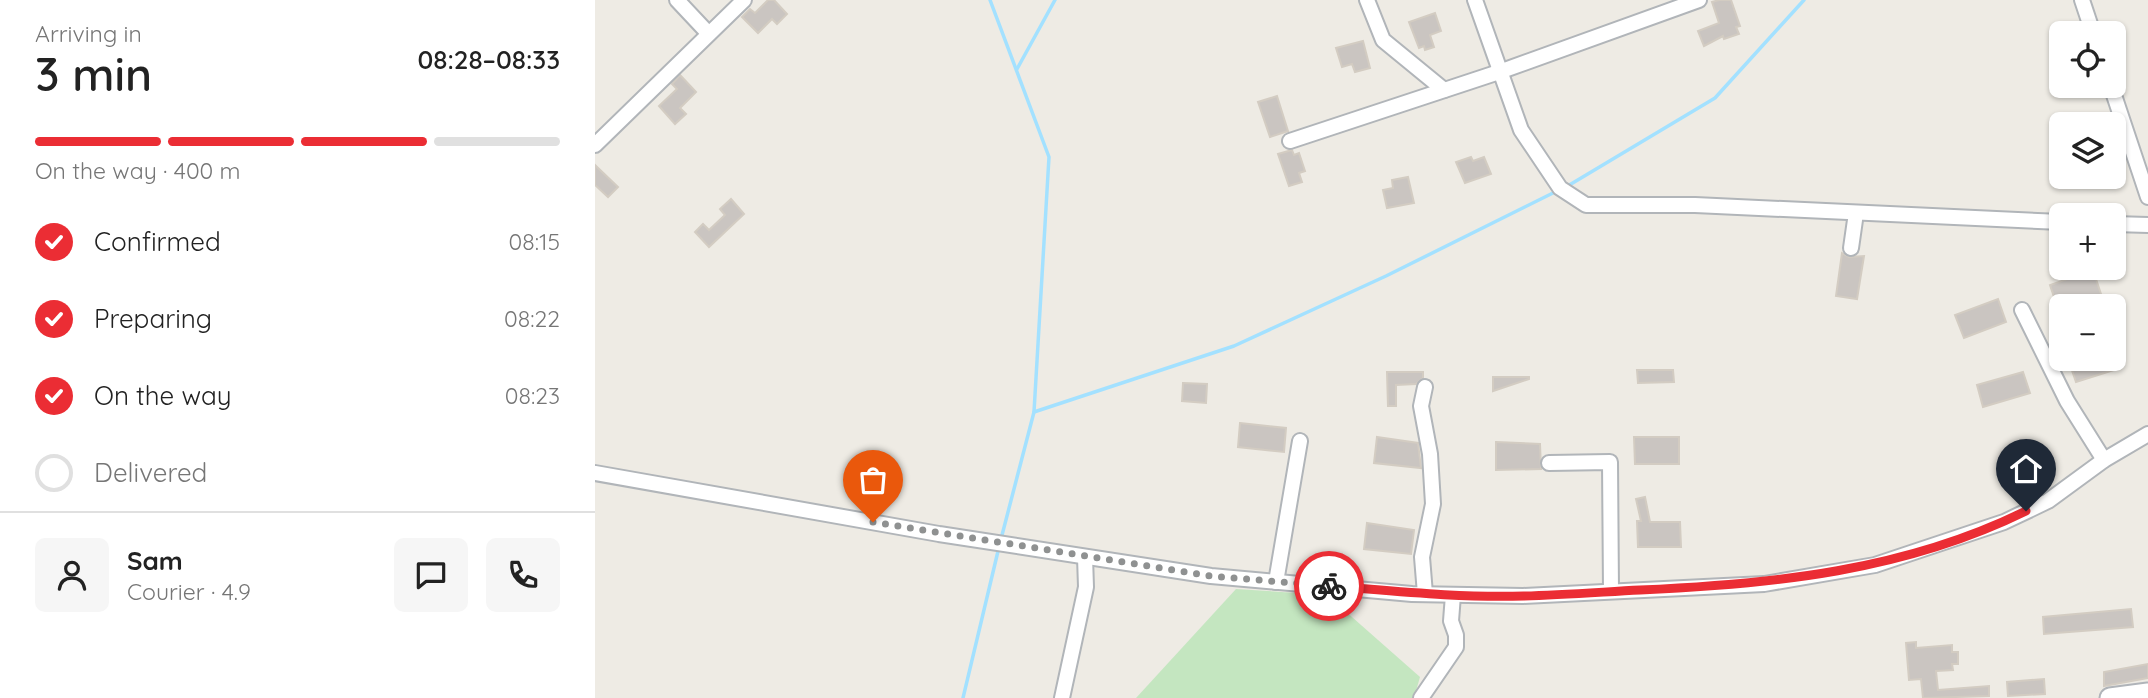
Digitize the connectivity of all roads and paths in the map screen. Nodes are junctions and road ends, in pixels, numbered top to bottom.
1 (677, 0) edge
2 (744, 0) edge
3 (1367, 0) edge
4 (1475, 0) edge
5 (1699, 0) edge
6 (2082, 0) edge
7 (2089, 21) edge
8 (708, 33) junction
9 (1499, 72) junction
10 (1444, 90) junction
11 (2115, 98) edge
12 (1290, 141) dead end
13 (595, 145) edge
14 (2148, 197) edge
15 (1856, 213) junction
16 (2049, 221) edge
17 (2126, 224) edge
18 (2148, 225) edge
19 (1851, 248) dead end
20 (2022, 310) dead end
21 (1425, 387) dead end
22 (2148, 434) edge
23 (1300, 441) dead end
24 (2103, 460) junction
25 (1549, 463) dead end
26 (595, 472) edge
27 (1085, 557) junction
28 (1276, 582) junction
29 (1611, 592) junction
30 (1425, 594) junction
31 (1453, 595) junction
32 (2148, 693) edge
33 (1062, 698) edge
34 (1421, 698) edge
35 (2110, 698) edge

1 - 8 street
2 - 8 street
3 - 10 street
4 - 9 street
5 - 9 street
6 - 7 street
8 - 13 street
9 - 10 street
9 - 15 street
10 - 12 street
11 - 14 street
15 - 16 street
15 - 19 street
17 - 18 street
20 - 24 street
21 - 30 street
22 - 24 street
23 - 28 street
24 - 29 street
25 - 29 street
26 - 27 street
27 - 28 street
27 - 33 street
28 - 30 street
29 - 31 street
30 - 31 street
31 - 34 street
32 - 35 main road

